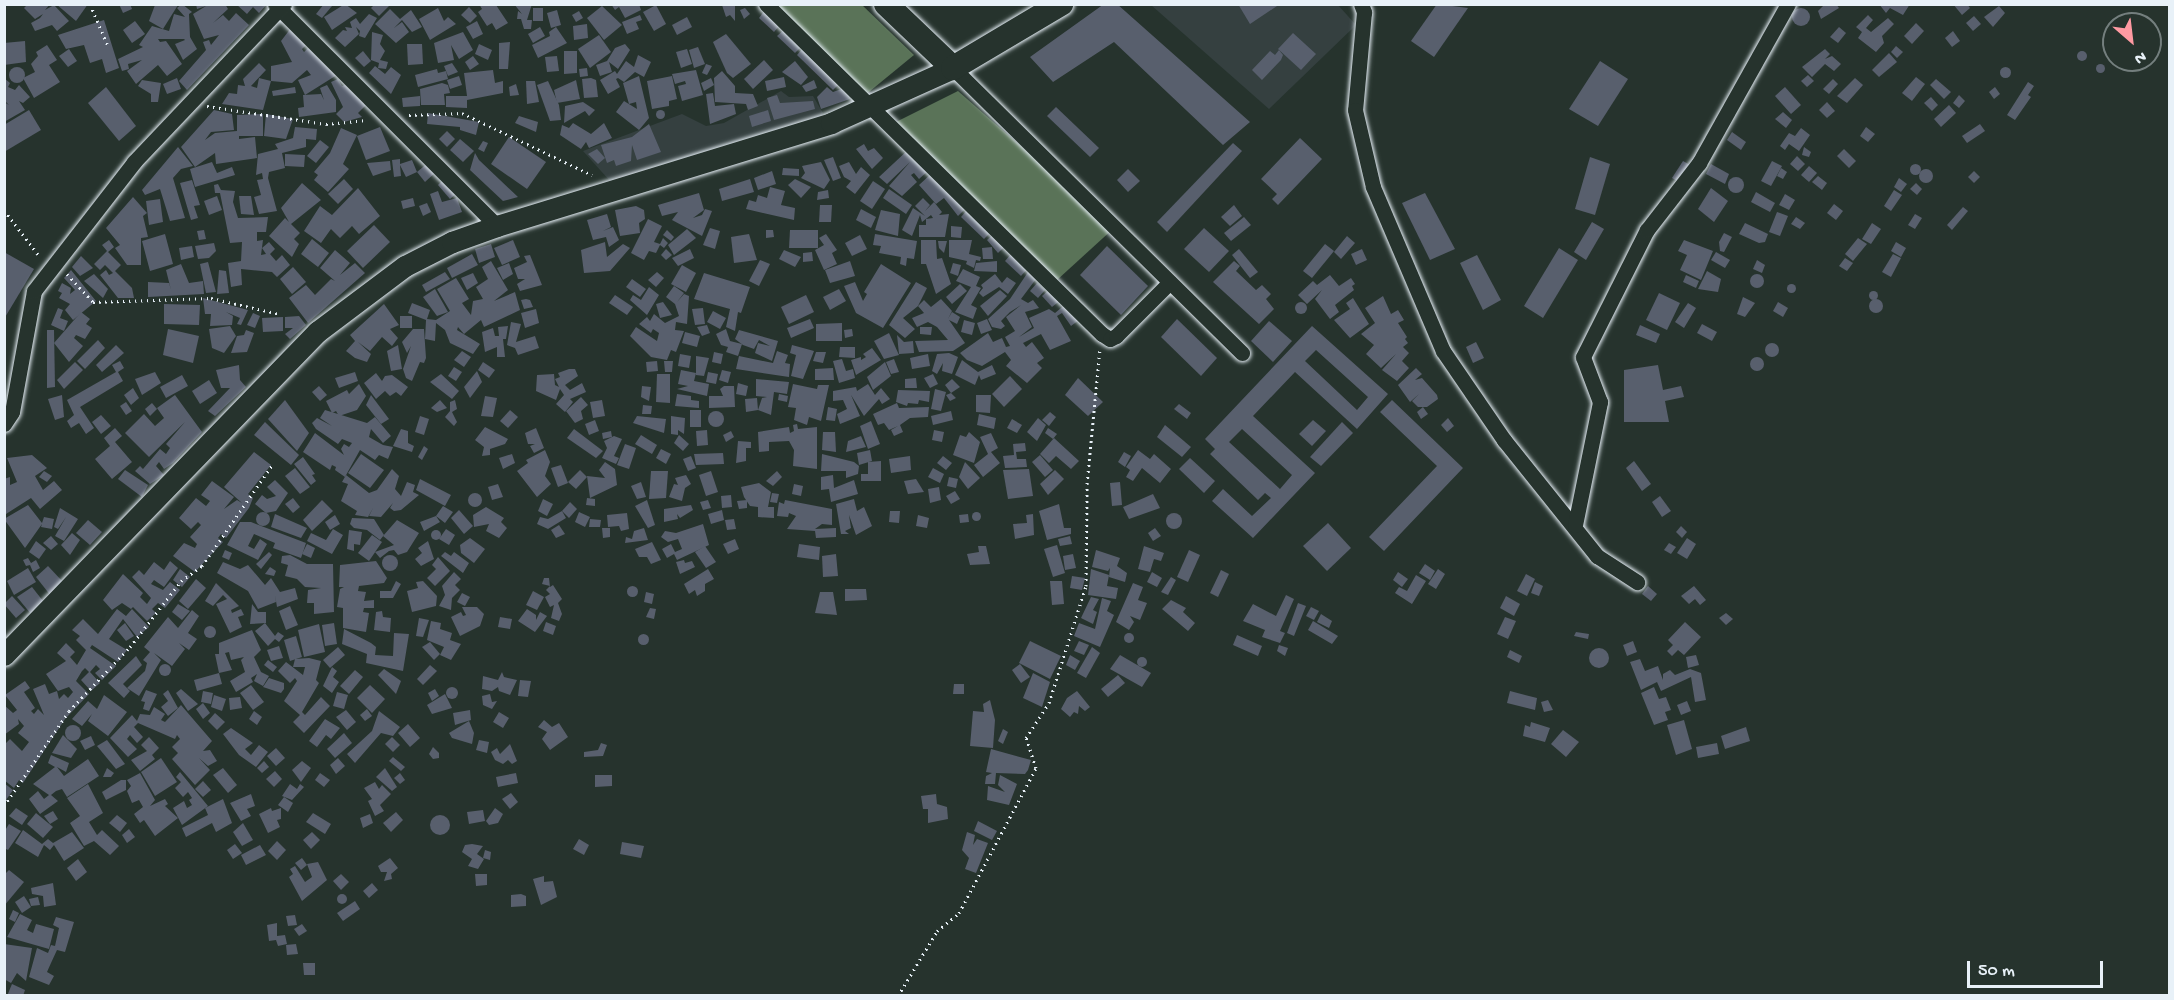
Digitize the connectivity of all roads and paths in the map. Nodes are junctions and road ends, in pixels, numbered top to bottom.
1 (90, 4) edge
2 (766, 4) edge
3 (886, 4) edge
4 (1060, 4) edge
5 (1361, 4) edge
6 (1788, 4) edge
7 (280, 6) edge
8 (108, 46) dead end
9 (953, 68) junction
10 (871, 106) junction
11 (4, 210) edge
12 (497, 226) junction
13 (52, 264) junction
14 (1170, 282) junction
15 (280, 314) dead end
16 (1102, 334) junction
17 (1242, 352) dead end
18 (4, 424) edge
19 (273, 464) dead end
20 (1575, 525) junction
21 (1637, 582) dead end
22 (4, 655) edge
23 (4, 806) edge
24 (898, 996) edge

1 - 8 path
2 - 10 street
3 - 9 main road
4 - 9 main road
5 - 20 street
6 - 20 street
7 - 12 street
7 - 13 street
9 - 10 main road
9 - 14 street
10 - 12 main road
10 - 16 street
11 - 13 path
12 - 22 main road
13 - 15 path
13 - 18 street
14 - 16 street
14 - 17 street
16 - 24 path
19 - 23 path
20 - 21 street

